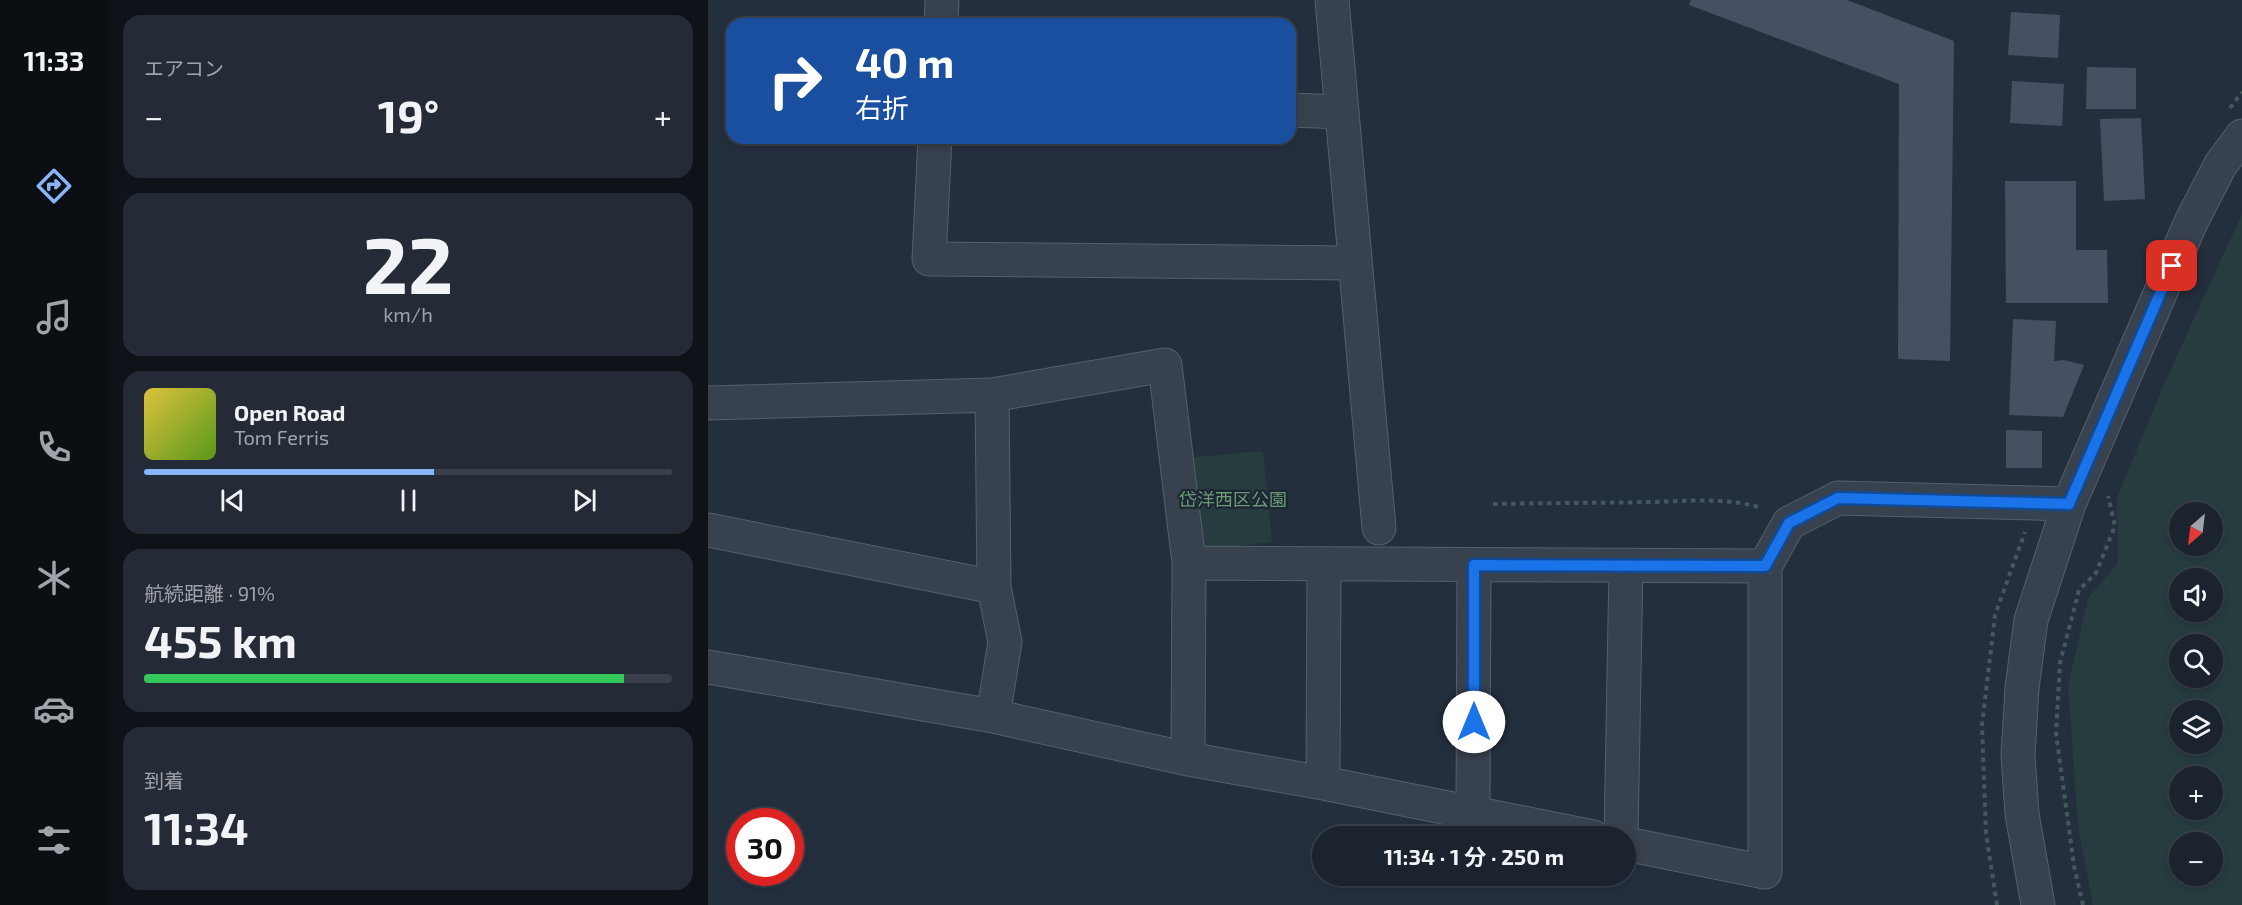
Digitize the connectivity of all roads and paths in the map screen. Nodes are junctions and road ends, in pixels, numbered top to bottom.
1 (942, 0) edge
2 (1332, 0) edge
3 (941, 18) edge
4 (1296, 110) edge
5 (1342, 112) junction
6 (2242, 136) edge
7 (935, 144) edge
8 (1355, 263) junction
9 (992, 395) junction
10 (708, 403) edge
11 (2111, 488) dead end
12 (1493, 504) dead end
13 (2069, 504) junction
14 (1789, 523) junction
15 (1379, 528) dead end
16 (708, 530) edge
17 (1189, 563) junction
18 (1324, 564) junction
19 (1474, 565) junction
20 (1626, 566) junction
21 (1765, 566) junction
22 (994, 587) junction
23 (708, 667) edge
24 (993, 716) junction
25 (1188, 759) junction
26 (1323, 783) junction
27 (1473, 813) junction
28 (1538, 826) edge
29 (1621, 826) edge
30 (1636, 846) edge
31 (2038, 905) edge
32 (2083, 905) edge

1 - 3 street
2 - 5 street
4 - 5 street
5 - 8 street
6 - 13 street
7 - 8 street
8 - 15 street
9 - 10 street
9 - 17 street
9 - 22 street
11 - 32 path
12 - 14 path
13 - 14 street
13 - 31 street
14 - 21 street
16 - 22 street
17 - 18 street
17 - 25 street
18 - 19 street
18 - 26 street
19 - 20 street
19 - 27 street
20 - 21 street
20 - 29 street
21 - 30 street
22 - 24 street
23 - 24 street
24 - 25 street
25 - 26 street
26 - 27 street
27 - 28 street

